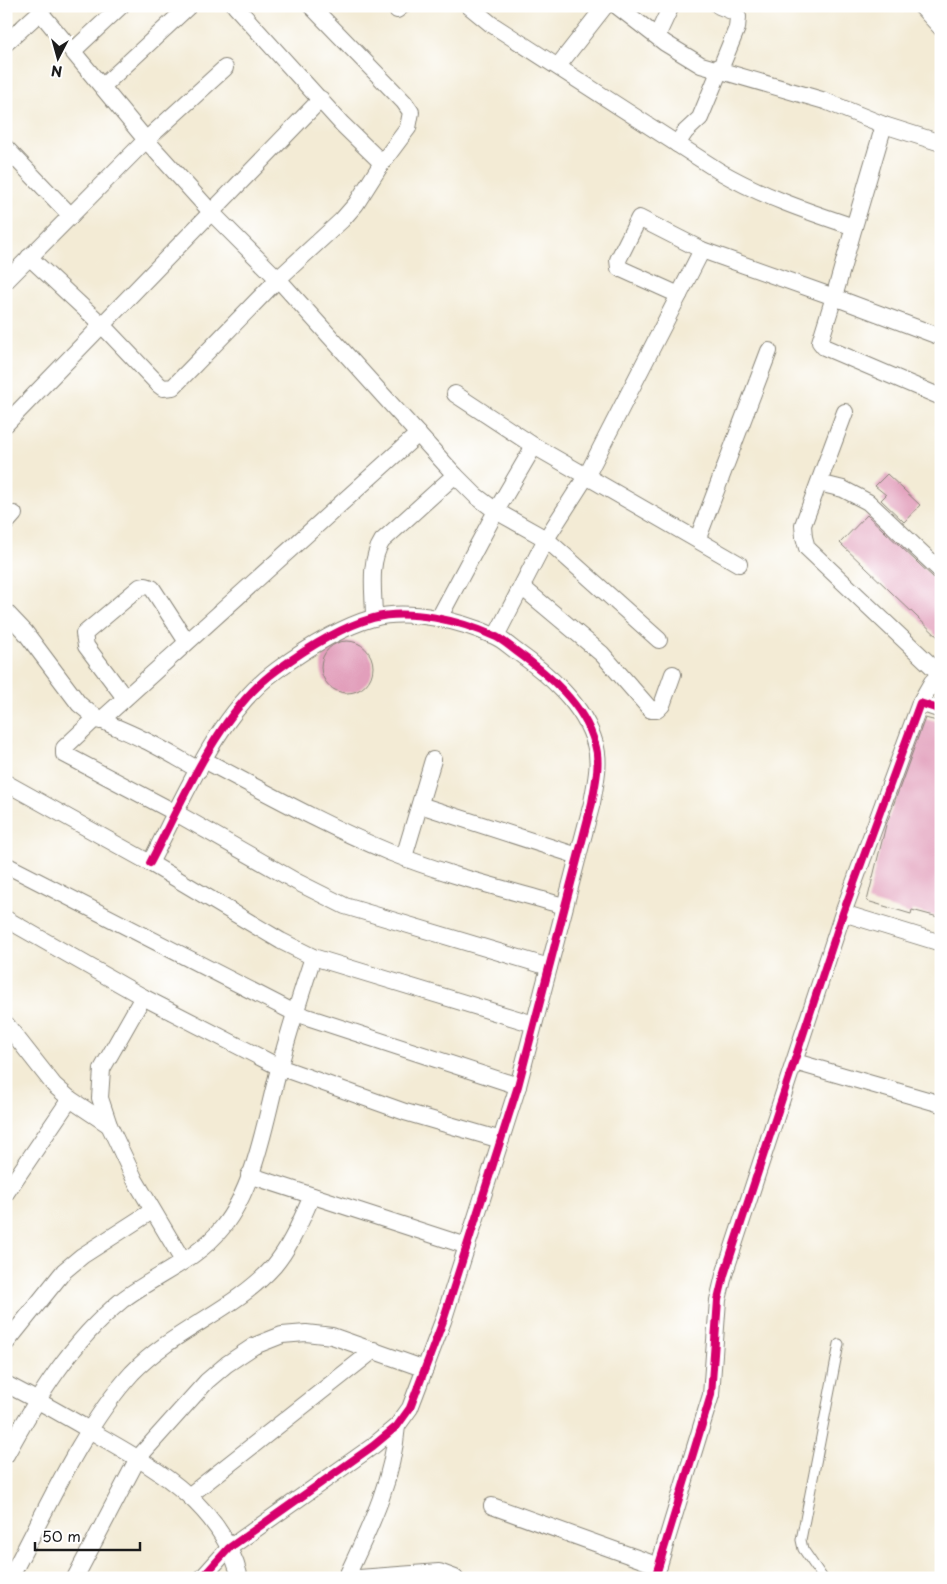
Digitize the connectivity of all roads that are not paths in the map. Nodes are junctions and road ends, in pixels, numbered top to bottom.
1 (121, 6) edge
2 (189, 6) edge
3 (235, 6) edge
4 (311, 6) edge
5 (469, 6) edge
6 (605, 6) edge
7 (617, 6) edge
8 (671, 6) edge
9 (719, 6) edge
10 (921, 6) edge
11 (43, 9) edge
12 (941, 28) edge
13 (657, 36) junction
14 (6, 43) edge
15 (73, 51) junction
16 (558, 66) junction
17 (225, 68) dead end
18 (718, 72) junction
19 (103, 86) junction
20 (321, 99) junction
21 (884, 125) junction
22 (146, 140) junction
23 (941, 143) edge
24 (677, 144) junction
25 (6, 148) edge
26 (382, 163) junction
27 (211, 212) junction
28 (71, 216) junction
29 (854, 227) junction
30 (702, 250) junction
31 (29, 257) junction
32 (278, 279) junction
33 (6, 281) edge
34 (679, 295) junction
35 (834, 297) junction
36 (101, 324) junction
37 (941, 337) edge
38 (769, 352) dead end
39 (455, 394) dead end
40 (941, 397) edge
41 (845, 412) dead end
42 (6, 424) edge
43 (418, 434) junction
44 (534, 446) junction
45 (455, 475) junction
46 (587, 475) junction
47 (819, 483) junction
48 (496, 511) junction
49 (698, 538) junction
50 (546, 539) junction
51 (739, 564) dead end
52 (941, 571) edge
53 (522, 587) junction
54 (6, 612) edge
55 (374, 618) junction
56 (439, 618) junction
57 (496, 636) junction
58 (659, 640) dead end
59 (187, 642) junction
60 (672, 674) dead end
61 (940, 674) edge
62 (125, 698) junction
63 (920, 703) junction
64 (941, 710) edge
65 (98, 719) junction
66 (434, 760) dead end
67 (201, 765) junction
68 (9, 790) edge
69 (420, 805) junction
70 (176, 813) junction
71 (578, 856) junction
72 (404, 857) junction
73 (150, 863) junction
74 (6, 865) edge
75 (564, 906) junction
76 (843, 913) junction
77 (6, 919) edge
78 (941, 943) edge
79 (313, 957) junction
80 (549, 967) junction
81 (143, 997) junction
82 (296, 1013) junction
83 (6, 1024) edge
84 (534, 1024) junction
85 (795, 1062) junction
86 (279, 1067) junction
87 (518, 1086) junction
88 (70, 1099) junction
89 (941, 1104) edge
90 (109, 1125) junction
91 (501, 1140) junction
92 (249, 1175) junction
93 (6, 1193) edge
94 (312, 1196) junction
95 (152, 1212) junction
96 (467, 1246) junction
97 (183, 1261) junction
98 (6, 1343) edge
99 (839, 1344) dead end
100 (374, 1350) junction
101 (425, 1369) junction
102 (6, 1384) edge
103 (36, 1400) junction
104 (397, 1426) junction
105 (90, 1430) junction
106 (6, 1455) edge
107 (138, 1458) junction
108 (190, 1495) junction
109 (492, 1506) dead end
110 (229, 1548) junction
111 (657, 1572) edge
112 (396, 1576) edge
113 (10, 1578) edge
114 (75, 1578) edge
115 (202, 1578) edge
116 (240, 1578) edge
117 (346, 1578) edge
118 (360, 1578) edge
119 (455, 1578) edge
120 (823, 1578) edge

1 - 15 street
2 - 19 street
3 - 20 street
4 - 26 street
5 - 16 street
6 - 16 street
7 - 13 street
8 - 13 street
9 - 18 street
10 - 12 street
11 - 14 street
11 - 15 street
13 - 18 street
15 - 19 street
16 - 24 street
17 - 22 street
18 - 21 street
18 - 24 street
19 - 22 street
20 - 26 street
20 - 27 street
21 - 23 street
21 - 29 street
22 - 27 street
22 - 28 street
24 - 29 street
25 - 28 street
26 - 32 street
27 - 32 street
27 - 36 street
28 - 31 street
29 - 35 street
30 - 34 street
30 - 34 street
30 - 35 street
31 - 33 street
31 - 36 street
32 - 36 street
32 - 43 street
34 - 46 street
35 - 37 street
35 - 40 street
36 - 42 street
38 - 49 street
39 - 44 street
41 - 47 street
43 - 45 street
43 - 59 street
44 - 46 street
44 - 48 street
45 - 48 street
45 - 55 street
46 - 49 street
46 - 50 street
47 - 52 street
47 - 61 street
48 - 50 street
48 - 56 street
49 - 51 street
50 - 53 street
50 - 58 street
53 - 57 street
53 - 60 street
54 - 65 street
55 - 56 street
55 - 67 street
56 - 57 street
57 - 71 street
59 - 62 street
59 - 62 street
61 - 63 street
62 - 65 street
63 - 64 street
63 - 76 street
65 - 67 street
65 - 70 street
66 - 69 street
67 - 70 street
67 - 72 street
68 - 73 street
69 - 71 street
69 - 72 street
70 - 73 street
70 - 80 street
71 - 75 street
72 - 75 street
73 - 79 street
74 - 82 street
75 - 80 street
76 - 78 street
76 - 85 street
77 - 81 street
79 - 82 street
79 - 84 street
80 - 84 street
81 - 86 street
81 - 90 street
82 - 86 street
82 - 87 street
83 - 88 street
84 - 87 street
85 - 89 street
85 - 111 street
86 - 91 street
86 - 92 street
87 - 91 street
88 - 90 street
88 - 93 street
90 - 95 street
91 - 96 street
92 - 94 street
92 - 97 street
94 - 96 street
94 - 105 street
95 - 97 street
95 - 98 street
96 - 101 street
97 - 103 street
99 - 120 lane
100 - 101 street
100 - 107 street
100 - 108 street
101 - 104 street
102 - 103 street
103 - 105 street
103 - 106 street
104 - 110 street
104 - 117 street
105 - 107 street
105 - 113 street
107 - 108 street
107 - 114 street
108 - 110 street
109 - 111 street
110 - 115 street
110 - 116 street
112 - 118 street
112 - 119 street

